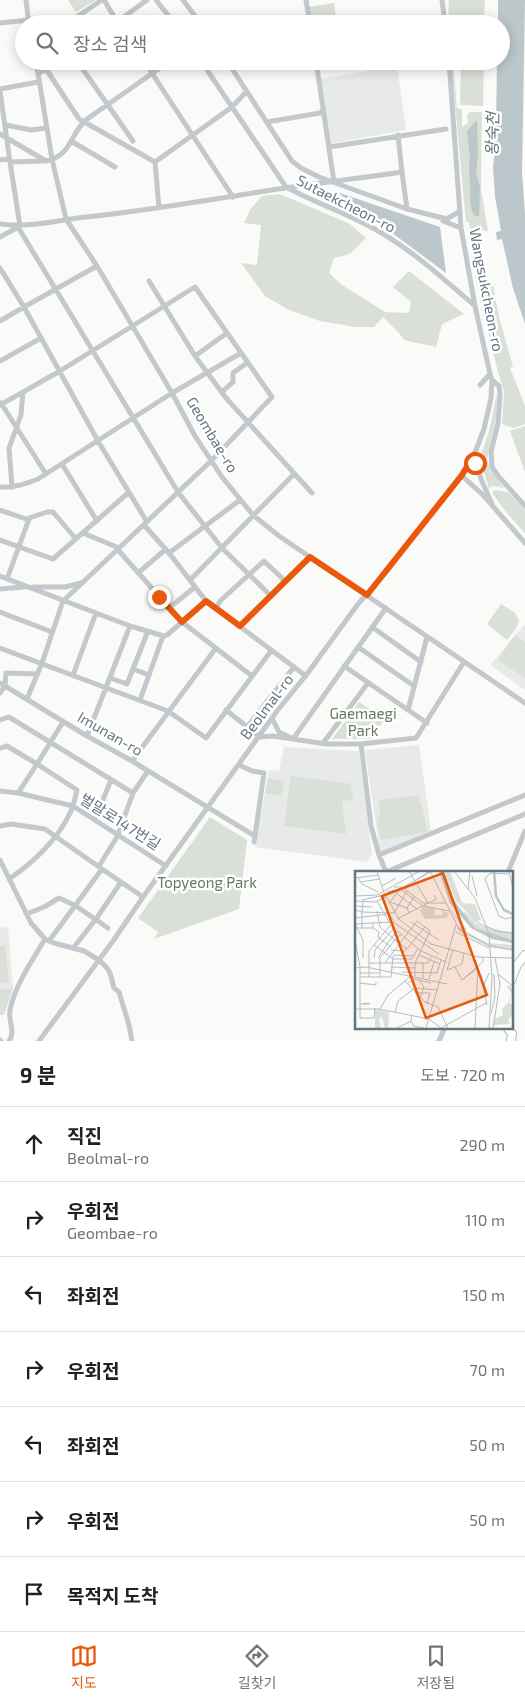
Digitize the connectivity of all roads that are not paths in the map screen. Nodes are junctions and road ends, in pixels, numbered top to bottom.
1 (26, 0) edge
2 (103, 0) edge
3 (147, 0) edge
4 (156, 0) edge
5 (183, 0) edge
6 (306, 0) edge
7 (444, 0) edge
8 (28, 15) edge
9 (80, 15) edge
10 (112, 15) edge
11 (127, 15) edge
12 (168, 15) edge
13 (194, 15) edge
14 (308, 15) edge
15 (444, 15) edge
16 (15, 22) edge
17 (0, 23) edge
18 (37, 70) edge
19 (44, 70) edge
20 (47, 70) edge
21 (83, 70) edge
22 (150, 70) edge
23 (156, 70) edge
24 (207, 70) edge
25 (233, 70) edge
26 (317, 70) edge
27 (449, 70) edge
28 (152, 73) junction
29 (38, 74) junction
30 (38, 82) junction
31 (0, 90) edge
32 (246, 92) junction
33 (107, 105) junction
34 (232, 107) junction
35 (323, 110) junction
36 (83, 122) junction
37 (267, 122) junction
38 (6, 125) junction
39 (46, 128) junction
40 (446, 129) dead end
41 (0, 134) edge
42 (194, 135) junction
43 (398, 135) junction
44 (8, 138) junction
45 (71, 141) junction
46 (133, 141) dead end
47 (329, 147) junction
48 (0, 160) edge
49 (49, 160) junction
50 (10, 162) junction
51 (155, 162) junction
52 (115, 167) dead end
53 (402, 172) junction
54 (334, 182) junction
55 (304, 185) junction
56 (286, 187) junction
57 (233, 197) junction
58 (303, 197) junction
59 (160, 208) junction
60 (407, 209) junction
61 (460, 211) junction
62 (438, 218) junction
63 (66, 219) junction
64 (0, 224) edge
65 (19, 226) junction
66 (461, 228) junction
67 (0, 237) edge
68 (97, 266) junction
69 (0, 268) edge
70 (2, 277) edge
71 (149, 281) dead end
72 (55, 289) junction
73 (475, 306) junction
74 (24, 307) junction
75 (164, 307) junction
76 (0, 322) edge
77 (133, 327) junction
78 (227, 333) junction
79 (42, 338) junction
80 (93, 351) junction
81 (241, 353) junction
82 (195, 356) junction
83 (0, 361) edge
84 (247, 363) junction
85 (60, 371) junction
86 (207, 372) junction
87 (491, 377) junction
88 (480, 385) dead end
89 (23, 392) junction
90 (222, 392) junction
91 (172, 393) junction
92 (1, 403) edge
93 (133, 418) junction
94 (248, 423) junction
95 (16, 427) junction
96 (98, 441) junction
97 (474, 455) junction
98 (211, 461) junction
99 (62, 464) junction
100 (46, 474) junction
101 (294, 474) junction
102 (462, 475) junction
103 (0, 487) edge
104 (12, 487) junction
105 (178, 492) junction
106 (128, 493) junction
107 (312, 493) dead end
108 (240, 500) junction
109 (525, 506) edge
110 (494, 509) junction
111 (0, 510) edge
112 (253, 515) junction
113 (29, 519) junction
114 (97, 520) junction
115 (145, 523) junction
116 (205, 526) junction
117 (82, 533) junction
118 (76, 539) junction
119 (0, 540) edge
120 (525, 543) edge
121 (19, 547) junction
122 (222, 548) junction
123 (119, 549) junction
124 (167, 551) junction
125 (310, 557) junction
126 (138, 572) junction
127 (250, 575) junction
128 (0, 576) edge
129 (7, 579) junction
130 (190, 580) junction
131 (285, 581) junction
132 (83, 582) junction
133 (28, 587) junction
134 (195, 587) junction
135 (0, 589) edge
136 (367, 595) junction
137 (271, 596) junction
138 (63, 601) junction
139 (206, 601) junction
140 (169, 608) junction
141 (216, 608) junction
142 (386, 608) junction
143 (0, 612) edge
144 (96, 613) junction
145 (182, 622) junction
146 (130, 626) junction
147 (240, 626) junction
148 (372, 627) junction
149 (52, 632) junction
150 (148, 632) junction
151 (163, 636) junction
152 (427, 637) junction
153 (358, 647) junction
154 (0, 648) edge
155 (216, 648) junction
156 (271, 651) junction
157 (421, 662) junction
158 (464, 662) junction
159 (42, 663) junction
160 (344, 666) junction
161 (294, 667) junction
162 (133, 669) junction
163 (37, 674) junction
164 (73, 675) junction
165 (149, 675) junction
166 (252, 676) junction
167 (306, 676) junction
168 (110, 678) junction
169 (368, 683) junction
170 (2, 684) edge
171 (414, 686) junction
172 (106, 688) junction
173 (0, 693) edge
174 (27, 699) junction
175 (140, 700) junction
176 (525, 703) edge
177 (226, 710) junction
178 (408, 710) junction
179 (168, 711) junction
180 (272, 718) junction
181 (0, 720) edge
182 (63, 722) junction
183 (427, 723) junction
184 (247, 726) junction
185 (87, 736) junction
186 (260, 737) junction
187 (293, 739) junction
188 (50, 742) junction
189 (323, 744) junction
190 (361, 744) junction
191 (0, 748) edge
192 (132, 760) junction
193 (37, 764) junction
194 (239, 765) junction
195 (148, 771) junction
196 (111, 780) junction
197 (0, 791) edge
198 (18, 793) junction
199 (133, 793) junction
200 (525, 795) edge
201 (73, 806) junction
202 (208, 808) junction
203 (525, 814) edge
204 (95, 819) junction
205 (0, 826) edge
206 (525, 831) edge
207 (118, 835) junction
208 (55, 837) junction
209 (379, 855) junction
210 (0, 860) edge
211 (166, 866) junction
212 (100, 867) junction
213 (386, 871) edge
214 (388, 871) edge
215 (508, 871) edge
216 (9, 879) junction
217 (121, 882) junction
218 (143, 897) junction
219 (76, 906) junction
220 (27, 914) junction
221 (96, 919) junction
222 (108, 928) dead end
223 (47, 940) junction
224 (74, 947) junction
225 (525, 956) edge
226 (99, 960) junction
227 (512, 978) edge
228 (445, 1028) edge
229 (509, 1028) edge
230 (39, 1040) edge
231 (9, 1041) edge
232 (132, 1041) edge
233 (439, 1041) edge
234 (511, 1041) edge

1 - 8 street
2 - 9 street
2 - 10 street
3 - 11 street
4 - 12 street
5 - 13 street
6 - 14 street
7 - 15 street
16 - 17 street
18 - 29 street, Geombae-ro
19 - 29 street
20 - 36 street
21 - 33 street
22 - 28 street
23 - 28 street
24 - 34 street
25 - 32 street
26 - 35 street
27 - 61 street, Wangsukcheon-ro
28 - 33 street
28 - 42 street
29 - 30 street, Geombae-ro
30 - 31 street
30 - 39 street, Geombae-ro
31 - 38 street
32 - 34 street
32 - 37 street
33 - 36 street
33 - 46 street
34 - 42 street
34 - 56 street
35 - 37 street
35 - 47 street
36 - 45 street
36 - 51 street
37 - 54 street
38 - 39 street
38 - 44 street
39 - 49 street, Geombae-ro
40 - 43 street
41 - 44 street
42 - 51 street
42 - 57 street
43 - 47 street
43 - 53 street
44 - 49 street
44 - 50 street
45 - 49 street
45 - 52 street
47 - 54 street
48 - 50 street
49 - 50 street
49 - 63 street, Geombae-ro
50 - 65 street
51 - 59 street
53 - 54 street
53 - 60 street
54 - 55 street
54 - 60 street
55 - 56 street
55 - 58 street
56 - 57 street, Sutaekcheon-ro
56 - 58 street, Sutaekcheon-ro
57 - 59 street, Sutaekcheon-ro
58 - 73 street, Sutaekcheon-ro
59 - 63 street, Sutaekcheon-ro
60 - 62 street
61 - 62 street
61 - 66 street, Wangsukcheon-ro
62 - 66 street
63 - 65 street, Sutaekcheon-ro
63 - 68 street, Geombae-ro
64 - 65 street
65 - 67 street
65 - 72 street
66 - 73 street, Wangsukcheon-ro
68 - 72 street
68 - 77 street, Geombae-ro
69 - 70 street
70 - 74 street
71 - 75 street
72 - 74 street
72 - 80 street
73 - 87 street, Wangsukcheon-ro
74 - 76 street
74 - 79 street
75 - 77 street
75 - 78 street
75 - 82 street
77 - 80 street
77 - 91 street, Geombae-ro
78 - 81 street
78 - 82 street
79 - 83 street
79 - 85 street
80 - 85 street
80 - 93 street
81 - 84 street
81 - 86 street
82 - 86 street
84 - 90 street
84 - 94 street
85 - 89 street
85 - 96 street
86 - 90 street
86 - 91 street
87 - 88 street
87 - 97 street, Beolmal-ro
87 - 109 street, Wangsukcheon-ro
89 - 92 street
89 - 95 street
90 - 94 street
91 - 93 street
91 - 98 street, Geombae-ro
92 - 95 street
93 - 96 street
93 - 105 street
94 - 98 street
94 - 101 street
95 - 100 street
95 - 104 street
96 - 99 street
96 - 106 street
97 - 102 street, Beolmal-ro
97 - 110 street
98 - 105 street
98 - 108 street, Geombae-ro
99 - 100 street
99 - 114 street
100 - 104 street
101 - 107 street
101 - 112 street
102 - 110 street
102 - 136 street, Beolmal-ro
103 - 104 street
105 - 115 street
105 - 116 street
106 - 114 street
106 - 115 street
108 - 112 street, Geombae-ro
108 - 116 street
110 - 120 street
111 - 113 street
112 - 122 street
112 - 125 street, Geombae-ro
113 - 118 street
113 - 121 street
114 - 117 street
115 - 123 street
115 - 124 street
116 - 122 street
116 - 124 street
117 - 118 street
117 - 123 street
118 - 121 street
119 - 121 street
121 - 129 street
122 - 127 street
122 - 130 street
123 - 126 street
123 - 132 street
124 - 126 street
124 - 130 street
125 - 131 street
125 - 136 street, Geombae-ro
126 - 140 street
127 - 131 street
127 - 137 street
127 - 141 street
128 - 129 street
129 - 133 street
130 - 134 street
131 - 137 street
132 - 133 street
132 - 138 street
133 - 135 street
133 - 138 street
134 - 139 street
134 - 140 street
136 - 142 street, Geombae-ro
136 - 167 street, Beolmal-ro
137 - 147 street
138 - 144 street
138 - 149 street
139 - 141 street
139 - 145 street
140 - 145 street
141 - 147 street
142 - 148 street
142 - 152 street, Geombae-ro
143 - 149 street
144 - 146 street
144 - 164 street
145 - 151 street
145 - 155 street
146 - 150 street
146 - 168 street
147 - 156 street
148 - 153 street
148 - 157 street
149 - 159 street
150 - 151 street
150 - 162 street
151 - 165 street
152 - 157 street
152 - 158 street, Geombae-ro
153 - 160 street
153 - 171 street
154 - 159 street
155 - 166 street
155 - 179 street
156 - 161 street
156 - 166 street
157 - 171 street
158 - 176 street, Geombae-ro
158 - 183 street
159 - 163 street
159 - 164 street
160 - 169 street
160 - 187 street
161 - 167 street
161 - 184 street
162 - 165 street
162 - 168 street
163 - 170 street
163 - 174 street
164 - 172 street
165 - 175 street
166 - 177 street
167 - 180 street, Beolmal-ro
168 - 172 street
169 - 178 street
169 - 189 street
170 - 173 street
170 - 174 street, Imunan-ro
171 - 178 street
172 - 175 street
172 - 185 street
174 - 182 street, Imunan-ro
175 - 179 street
177 - 179 street
177 - 184 street
178 - 183 street
179 - 192 street
180 - 186 street, Beolmal-ro
180 - 187 street
181 - 188 street, 벌말로147번길
182 - 185 street, Imunan-ro
182 - 188 street
183 - 190 street
184 - 186 street
185 - 192 street, Imunan-ro
186 - 187 street
186 - 194 street, Beolmal-ro
187 - 189 street
188 - 193 street
188 - 196 street, 벌말로147번길
189 - 190 street
190 - 209 street
191 - 193 street
192 - 195 street, Imunan-ro
193 - 198 street
193 - 201 street
194 - 202 street, Beolmal-ro
194 - 202 street, Imunan-ro
195 - 199 street
195 - 202 street, Imunan-ro
196 - 199 street, 벌말로147번길
196 - 204 street
197 - 198 street, 벌말로147번길
198 - 201 street, 벌말로147번길
199 - 207 street
200 - 209 street
201 - 204 street, 벌말로147번길
201 - 208 street
202 - 211 street, Beolmal-ro
203 - 214 street
204 - 207 street, 벌말로147번길
205 - 208 street
206 - 215 street
207 - 211 street, 벌말로147번길
207 - 212 street
208 - 212 street
208 - 216 street
209 - 213 street
210 - 216 street
211 - 218 street, Beolmal-ro
212 - 217 street
212 - 219 street
216 - 220 street
217 - 218 street
217 - 221 street
218 - 226 street, Beolmal-ro
219 - 220 street
219 - 221 street
219 - 223 street
220 - 223 street
221 - 222 street
221 - 224 street
223 - 224 street
223 - 231 street
224 - 226 street
225 - 227 highway
226 - 230 street, Beolmal-ro
226 - 232 street
228 - 233 street
229 - 234 highway

